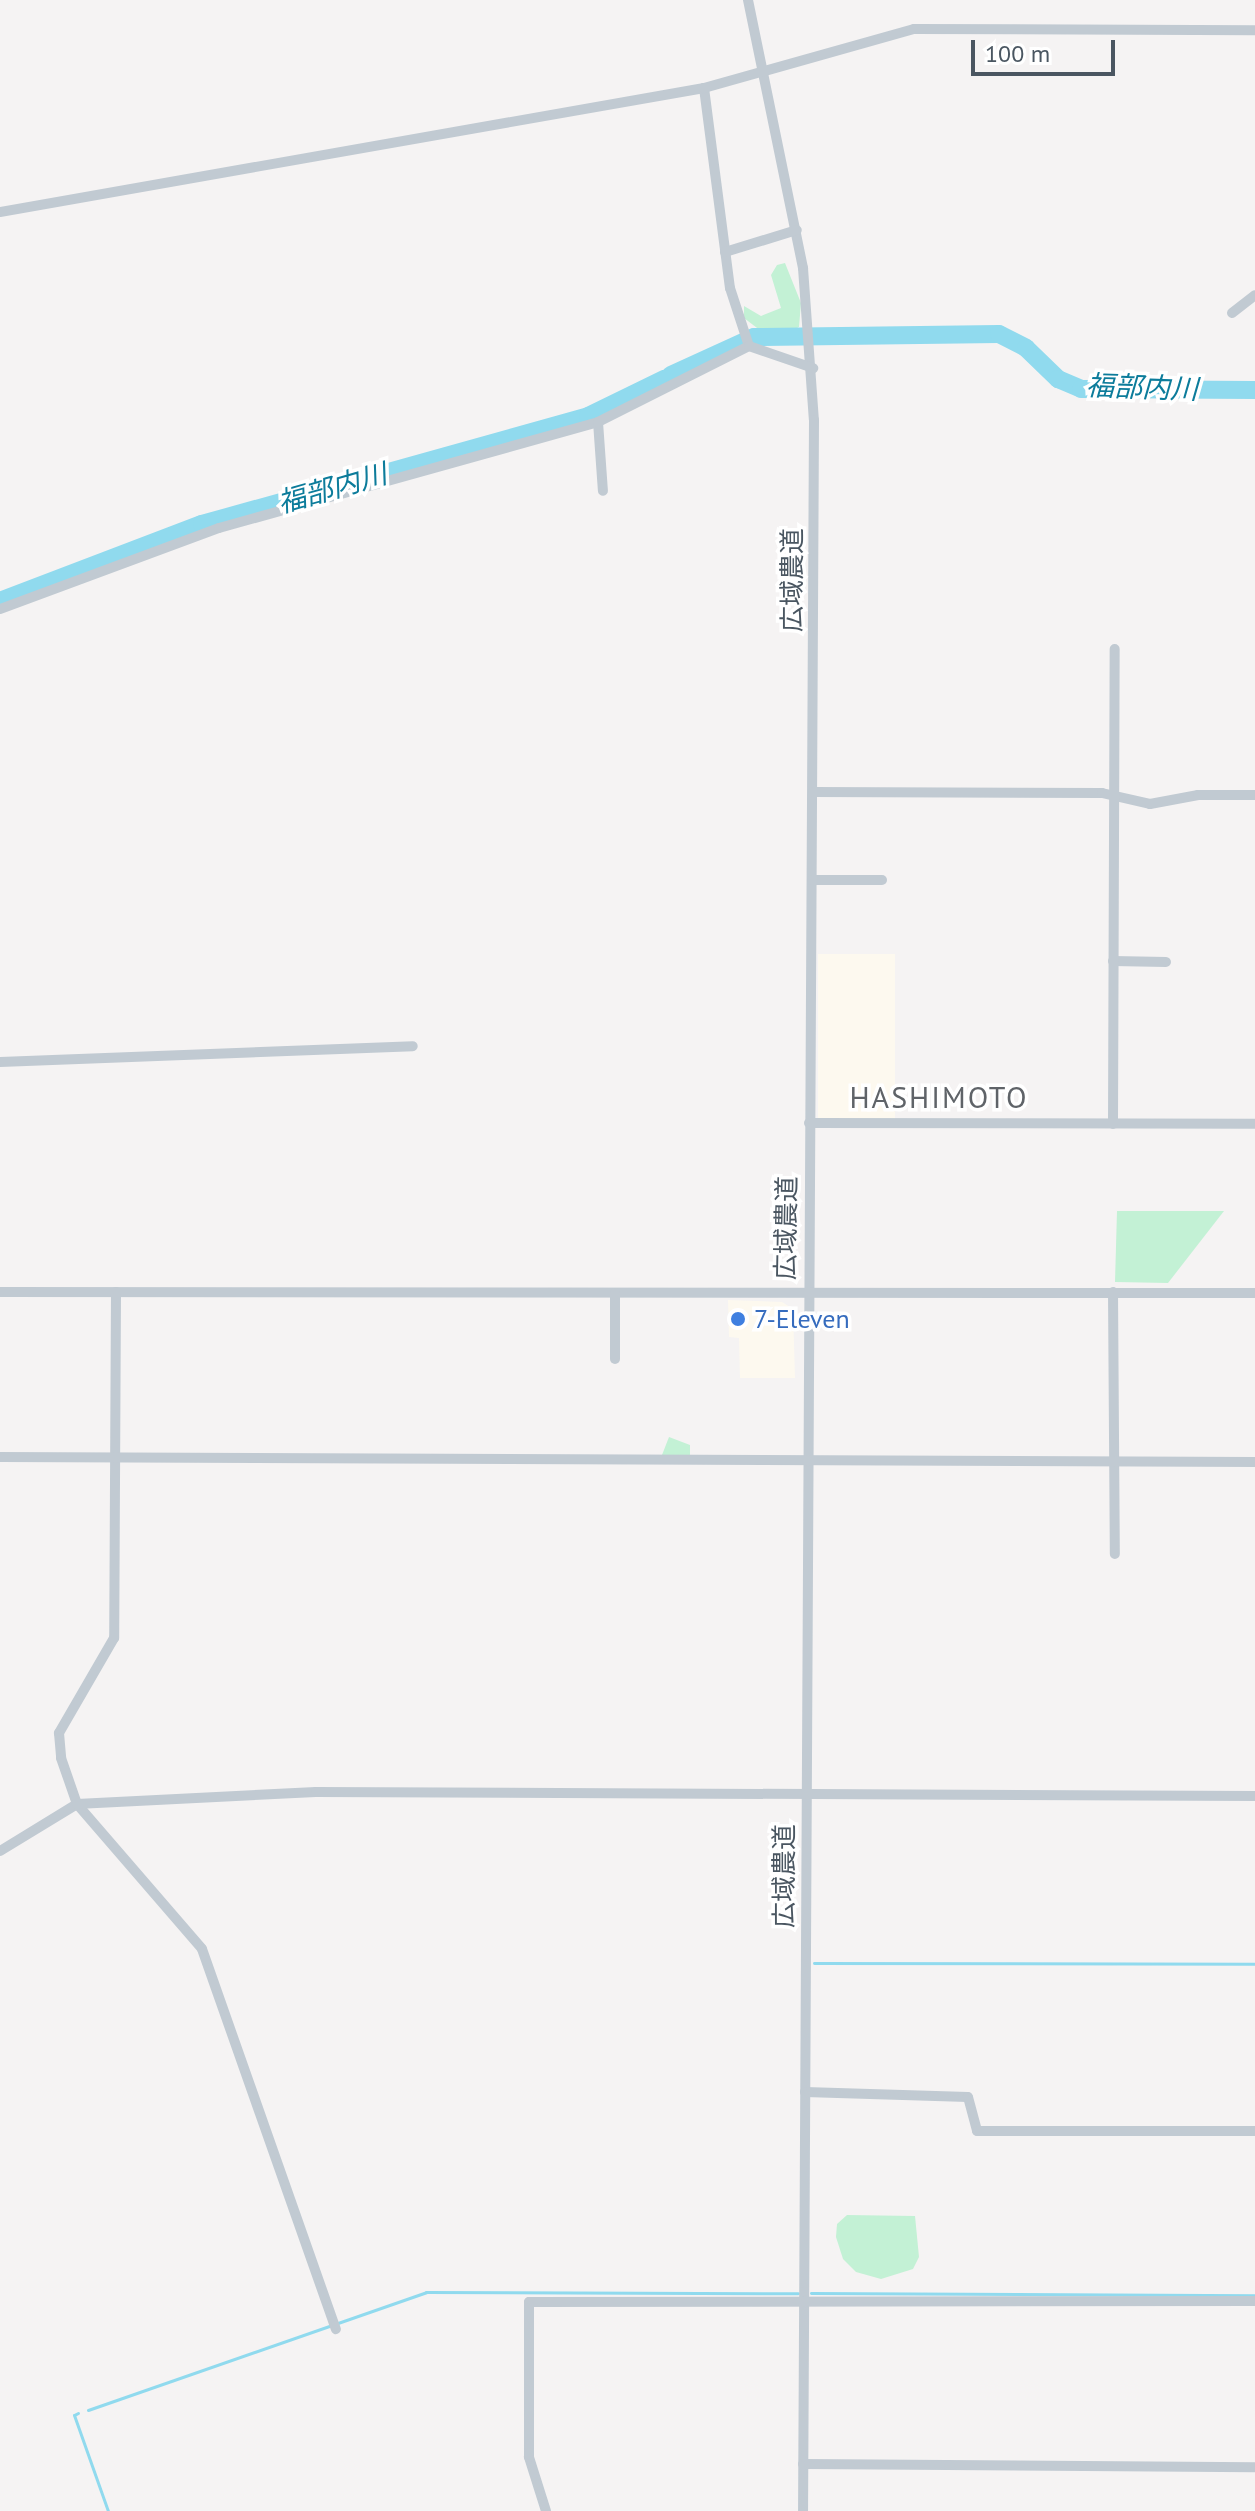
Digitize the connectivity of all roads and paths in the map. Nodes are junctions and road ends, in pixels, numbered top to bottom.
1 (748, 0) edge
2 (1255, 30) edge
3 (764, 72) junction
4 (704, 88) junction
5 (0, 212) edge
6 (797, 230) junction
7 (725, 252) junction
8 (1255, 295) edge
9 (1232, 313) dead end
10 (748, 342) junction
11 (813, 368) junction
12 (598, 422) junction
13 (603, 491) dead end
14 (0, 609) edge
15 (1115, 649) dead end
16 (813, 792) junction
17 (1255, 795) edge
18 (1114, 798) junction
19 (812, 880) junction
20 (882, 880) dead end
21 (1113, 961) junction
22 (1166, 962) dead end
23 (413, 1046) dead end
24 (0, 1062) edge
25 (809, 1123) junction
26 (1113, 1124) junction
27 (1255, 1124) edge
28 (0, 1292) edge
29 (116, 1292) junction
30 (1113, 1292) junction
31 (615, 1293) junction
32 (807, 1293) junction
33 (1255, 1293) edge
34 (615, 1359) dead end
35 (0, 1457) edge
36 (116, 1457) junction
37 (807, 1460) junction
38 (1113, 1461) junction
39 (1255, 1462) edge
40 (1115, 1554) dead end
41 (806, 1794) junction
42 (1255, 1796) edge
43 (77, 1804) junction
44 (0, 1851) edge
45 (805, 2092) junction
46 (1255, 2131) edge
47 (804, 2300) junction
48 (1255, 2301) edge
49 (336, 2328) dead end
50 (803, 2464) junction
51 (1255, 2467) edge
52 (546, 2511) edge
53 (803, 2511) edge

1 - 3 street, 広域農道
2 - 3 street
3 - 4 street
3 - 6 street, 広域農道
4 - 5 street
4 - 7 street
6 - 7 street
6 - 11 street, 広域農道
7 - 10 street
8 - 9 street
10 - 11 street
10 - 12 street
11 - 16 street, 広域農道
12 - 13 street
12 - 14 street
15 - 18 street
16 - 18 street
16 - 19 street, 広域農道
17 - 18 street
18 - 21 street
19 - 20 street
19 - 25 street, 広域農道
21 - 22 street
21 - 26 street
23 - 24 street
25 - 26 street
25 - 32 street, 広域農道
26 - 27 street
28 - 29 street
29 - 31 street
29 - 36 street
30 - 32 street
30 - 33 street
30 - 38 street
31 - 32 street
31 - 34 street
32 - 37 street, 広域農道
35 - 36 street
36 - 37 street
36 - 43 street
37 - 38 street
37 - 41 street, 広域農道
38 - 39 street
38 - 40 street
41 - 42 street
41 - 43 street
41 - 45 street, 広域農道
43 - 44 street
43 - 49 street
45 - 46 street
45 - 47 street, 広域農道
47 - 48 street
47 - 50 street, 広域農道
47 - 52 street
50 - 51 street
50 - 53 street, 広域農道

